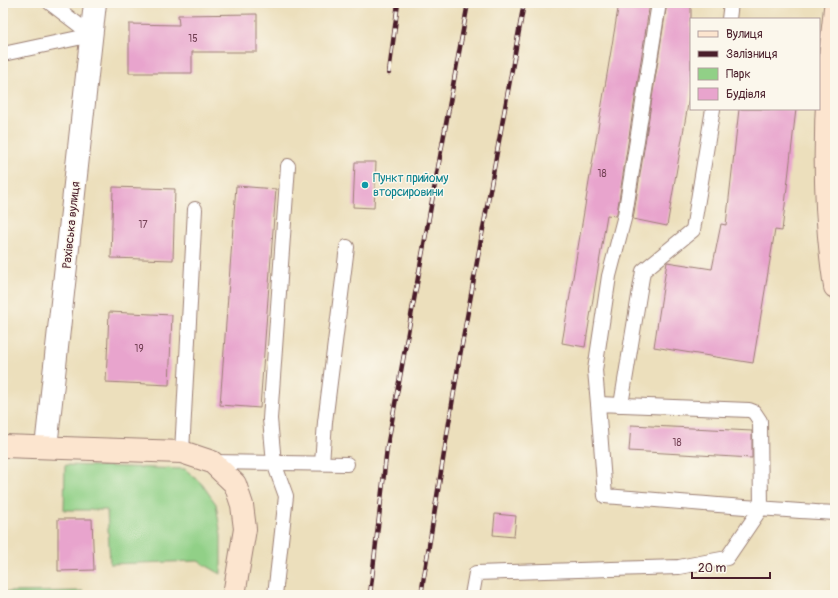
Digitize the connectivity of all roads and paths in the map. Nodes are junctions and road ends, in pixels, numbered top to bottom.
1 (50, 3) edge
2 (96, 3) edge
3 (659, 3) edge
4 (731, 3) edge
5 (835, 8) edge
6 (729, 18) edge
7 (92, 35) junction
8 (3, 54) edge
9 (714, 110) edge
10 (288, 166) dead end
11 (195, 209) dead end
12 (347, 247) dead end
13 (835, 287) edge
14 (598, 404) junction
15 (621, 405) junction
16 (3, 446) edge
17 (46, 447) junction
18 (182, 452) junction
19 (212, 462) junction
20 (274, 463) junction
21 (322, 463) junction
22 (347, 464) dead end
23 (761, 508) junction
24 (835, 513) edge
25 (234, 595) edge
26 (275, 595) edge
27 (472, 595) edge

1 - 7 lane
2 - 7 street, Рахівська вулиця
3 - 14 lane
4 - 6 lane
5 - 13 main road
7 - 8 lane
7 - 17 street, Рахівська вулиця
9 - 15 lane
10 - 20 lane
11 - 18 lane
12 - 21 lane
14 - 15 lane
14 - 23 lane
15 - 23 lane
16 - 17 main road
17 - 18 main road
18 - 19 main road
19 - 20 lane
19 - 25 main road
20 - 21 lane
20 - 26 lane
21 - 22 lane
23 - 24 lane
23 - 27 lane

